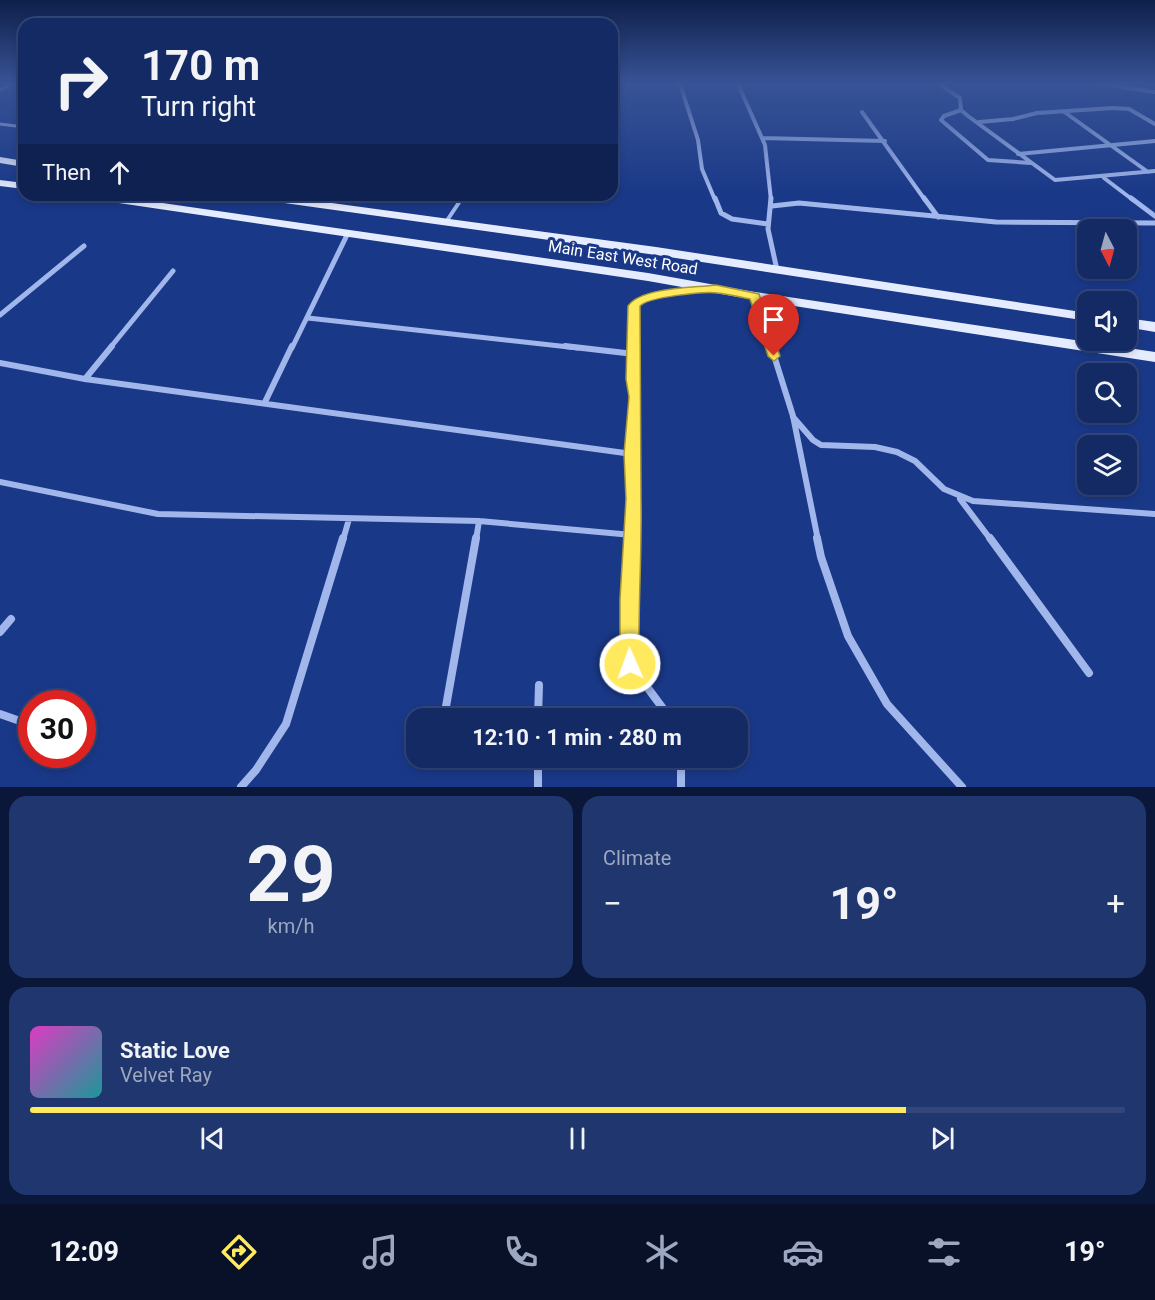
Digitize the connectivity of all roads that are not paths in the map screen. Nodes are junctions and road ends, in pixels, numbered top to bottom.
1 (692, 121) edge
2 (754, 121) edge
3 (869, 121) edge
4 (942, 121) edge
5 (997, 121) edge
6 (1076, 121) edge
7 (979, 122) joint
8 (0, 124) edge
9 (18, 126) edge
10 (762, 138) junction
11 (885, 141) junction
12 (1155, 141) edge
13 (1111, 146) junction
14 (1018, 154) junction
15 (0, 160) edge
16 (18, 163) edge
17 (1031, 163) junction
18 (1155, 171) edge
19 (1148, 172) junction
20 (1104, 177) junction
21 (0, 183) edge
22 (18, 185) edge
23 (127, 201) edge
24 (293, 201) edge
25 (460, 201) edge
26 (772, 206) junction
27 (1155, 216) edge
28 (938, 217) junction
29 (446, 222) junction
30 (1155, 223) edge
31 (768, 224) junction
32 (348, 233) junction
33 (84, 246) dead end
34 (777, 270) junction
35 (173, 271) dead end
36 (718, 275) junction
37 (755, 296) junction
38 (0, 315) edge
39 (1077, 315) edge
40 (308, 318) junction
41 (1137, 324) edge
42 (1155, 327) edge
43 (634, 354) junction
44 (1155, 357) edge
45 (0, 363) edge
46 (85, 379) junction
47 (265, 402) junction
48 (793, 416) junction
49 (632, 454) junction
50 (0, 482) edge
51 (959, 498) junction
52 (1155, 514) edge
53 (349, 519) junction
54 (479, 521) junction
55 (632, 536) junction
56 (11, 619) dead end
57 (0, 632) edge
58 (1089, 673) dead end
59 (539, 685) dead end
60 (446, 708) edge
61 (538, 708) edge
62 (666, 708) edge
63 (0, 714) edge
64 (18, 720) edge
65 (538, 768) edge
66 (681, 768) edge
67 (241, 787) edge
68 (538, 787) edge
69 (681, 787) edge
70 (962, 787) edge

1 - 31 street
2 - 10 street
3 - 11 street
4 - 17 street
5 - 7 street
6 - 13 street
7 - 14 street
8 - 9 lane
10 - 11 street
10 - 26 street
11 - 28 street
12 - 13 street
13 - 14 street
13 - 19 street
14 - 17 street
15 - 16 main road
17 - 20 street
18 - 19 street
19 - 20 street
20 - 27 street
21 - 22 main road
23 - 32 main road, Main East West Road
24 - 29 main road, Main East West Road
25 - 29 lane
26 - 28 street
26 - 31 street
28 - 30 street
29 - 36 main road, Main East West Road
31 - 34 street
32 - 36 main road, Main East West Road
32 - 40 street
33 - 38 street
34 - 36 main road, Main East West Road
34 - 39 main road, Main East West Road
35 - 46 street
36 - 37 main road, Main East West Road
36 - 43 street
37 - 44 main road, Main East West Road
37 - 48 street
40 - 43 street
40 - 47 street
41 - 42 main road
43 - 49 street
45 - 46 street
46 - 47 street
47 - 49 street
48 - 51 street
48 - 70 street
49 - 55 street
50 - 53 street
51 - 52 street
51 - 58 street
53 - 54 street
53 - 67 street
54 - 55 street
54 - 60 street
55 - 62 street
56 - 57 street
59 - 61 street
63 - 64 street
65 - 68 street
66 - 69 street

